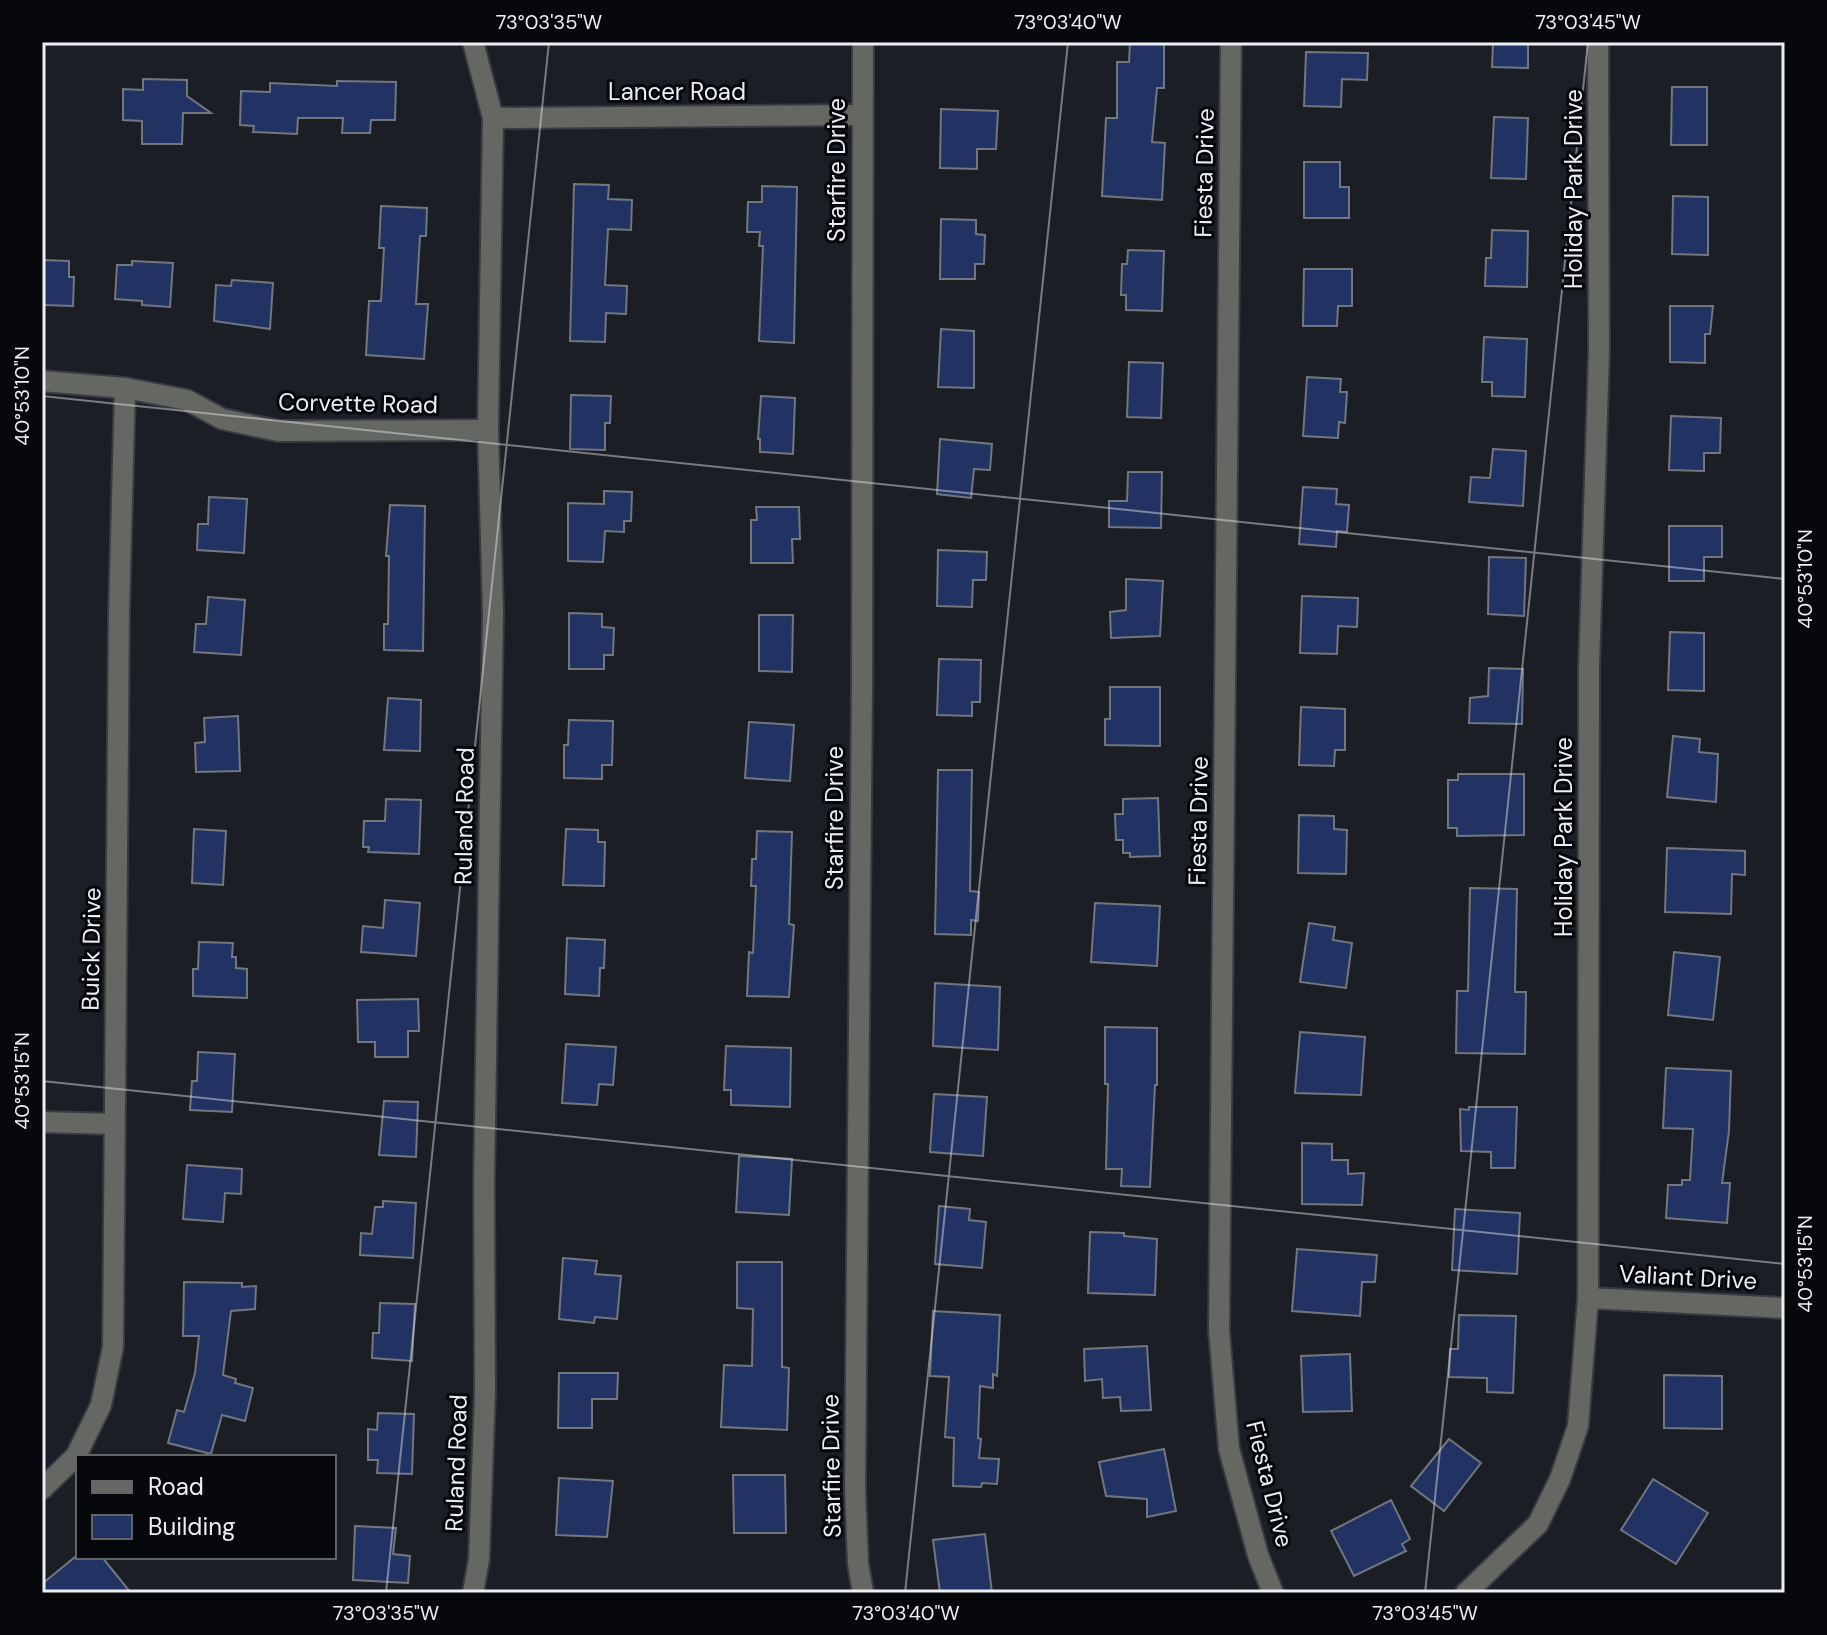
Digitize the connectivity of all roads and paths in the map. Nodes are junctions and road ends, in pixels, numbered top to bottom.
1 (473, 42) edge
2 (863, 42) edge
3 (1231, 42) edge
4 (1598, 42) edge
5 (862, 115) junction
6 (493, 118) junction
7 (42, 381) edge
8 (125, 388) junction
9 (488, 430) junction
10 (42, 1122) edge
11 (114, 1124) junction
12 (1588, 1298) junction
13 (1785, 1308) edge
14 (76, 1455) edge
15 (76, 1456) edge
16 (42, 1489) edge
17 (1468, 1592) edge
18 (473, 1593) edge
19 (863, 1593) edge
20 (1273, 1593) edge

1 - 6 street, Ruland Road
2 - 5 street, Starfire Drive
3 - 20 street, Fiesta Drive
4 - 12 street, Holiday Park Drive
5 - 6 street, Lancer Road
5 - 19 street, Starfire Drive
6 - 9 street, Ruland Road
7 - 8 street, Corvette Road
8 - 9 street, Corvette Road
8 - 11 street, Buick Drive
9 - 18 street, Ruland Road
10 - 11 street
11 - 14 street, Buick Drive
12 - 13 street, Valiant Drive
12 - 17 street, Holiday Park Drive
15 - 16 street, Buick Drive

